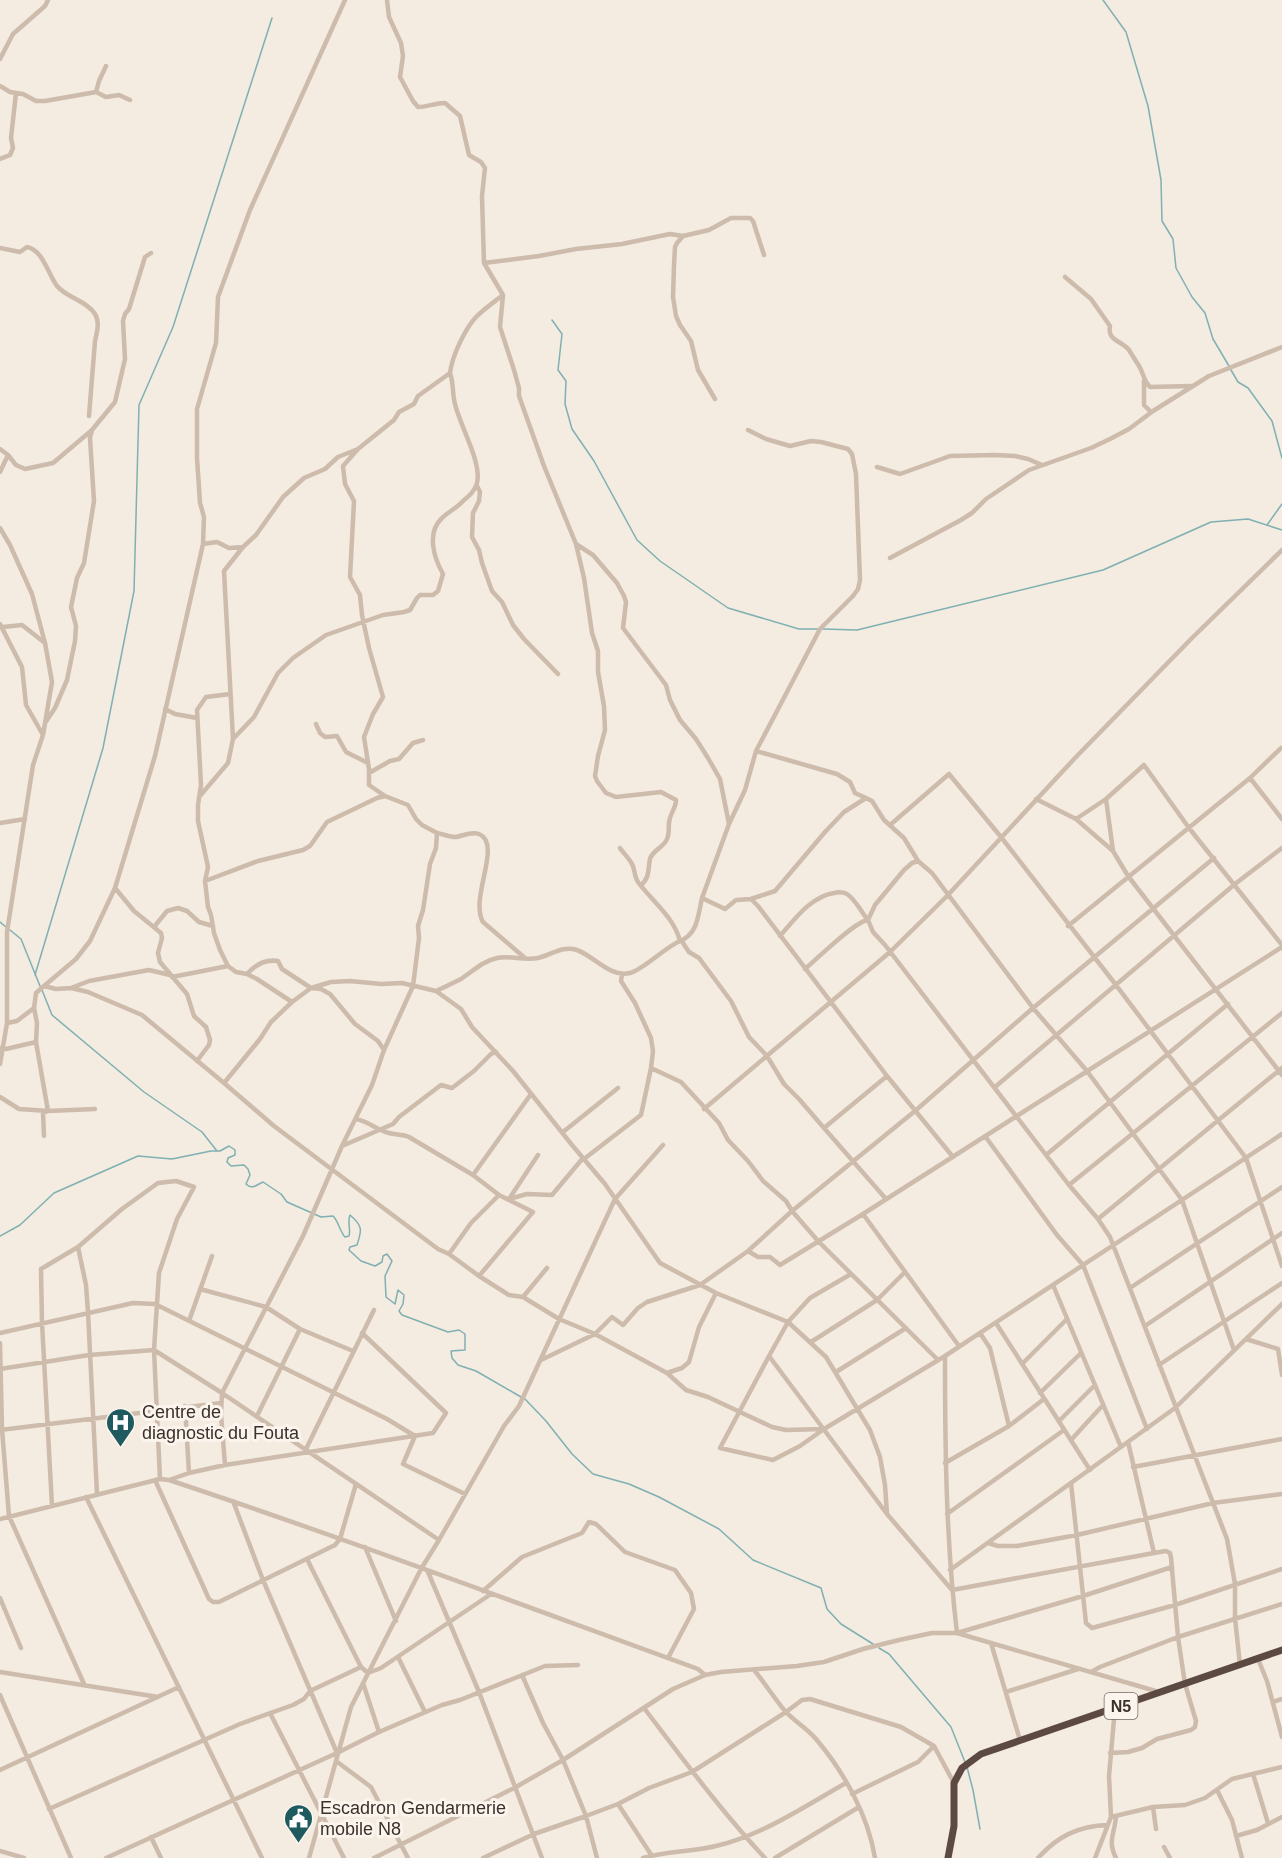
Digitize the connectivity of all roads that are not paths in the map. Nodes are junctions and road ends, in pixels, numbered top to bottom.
1 (48, 0) edge
2 (345, 0) edge
3 (387, 0) edge
4 (0, 59) edge
5 (106, 66) dead end
6 (0, 86) edge
7 (96, 92) junction
8 (16, 93) junction
9 (130, 100) dead end
10 (0, 159) edge
11 (683, 236) junction
12 (0, 248) edge
13 (151, 254) dead end
14 (764, 255) dead end
15 (484, 263) junction
16 (1065, 277) dead end
17 (503, 295) junction
18 (1282, 347) edge
19 (450, 373) junction
20 (1144, 381) junction
21 (1194, 386) junction
22 (715, 399) dead end
23 (1151, 412) junction
24 (89, 416) dead end
25 (92, 430) junction
26 (748, 430) dead end
27 (358, 449) junction
28 (0, 450) edge
29 (8, 455) junction
30 (1042, 465) junction
31 (877, 467) dead end
32 (0, 472) edge
33 (477, 486) junction
34 (0, 528) edge
35 (202, 544) junction
36 (576, 544) junction
37 (243, 547) junction
38 (1282, 550) edge
39 (890, 558) dead end
40 (363, 623) junction
41 (1, 626) edge
42 (45, 643) junction
43 (558, 674) dead end
44 (230, 694) junction
45 (165, 709) junction
46 (197, 718) junction
47 (316, 724) dead end
48 (44, 726) junction
49 (43, 735) junction
50 (233, 739) junction
51 (423, 740) dead end
52 (1281, 748) edge
53 (756, 751) junction
54 (368, 763) junction
55 (369, 773) junction
56 (1250, 778) junction
57 (199, 796) junction
58 (385, 796) junction
59 (866, 798) junction
60 (1036, 799) junction
61 (1106, 799) junction
62 (26, 819) junction
63 (1076, 819) junction
64 (1282, 819) edge
65 (0, 823) edge
66 (729, 824) junction
67 (890, 825) junction
68 (1189, 828) junction
69 (437, 833) junction
70 (1001, 837) junction
71 (1282, 848) edge
72 (620, 849) dead end
73 (1113, 851) junction
74 (1214, 858) junction
75 (918, 861) junction
76 (1128, 876) junction
77 (206, 881) junction
78 (1235, 884) junction
79 (641, 885) junction
80 (115, 888) junction
81 (947, 896) junction
82 (702, 898) junction
83 (751, 899) junction
84 (1154, 908) junction
85 (868, 920) junction
86 (213, 926) junction
87 (1068, 926) junction
88 (154, 927) junction
89 (1174, 935) junction
90 (780, 936) junction
91 (680, 940) junction
92 (1282, 946) edge
93 (890, 952) junction
94 (1094, 957) junction
95 (527, 959) junction
96 (228, 966) junction
97 (805, 969) junction
98 (247, 974) junction
99 (622, 974) junction
100 (171, 976) junction
101 (1116, 985) junction
102 (44, 986) junction
103 (413, 986) junction
104 (71, 988) junction
105 (311, 988) junction
106 (1216, 989) junction
107 (436, 991) junction
108 (292, 1002) junction
109 (830, 1002) junction
110 (1228, 1004) junction
111 (34, 1008) junction
112 (1033, 1008) junction
113 (1282, 1013) edge
114 (7, 1023) junction
115 (1151, 1031) junction
116 (1056, 1036) junction
117 (1253, 1037) junction
118 (36, 1042) junction
119 (1, 1047) edge
120 (384, 1050) junction
121 (496, 1052) junction
122 (1168, 1053) junction
123 (767, 1056) junction
124 (973, 1059) junction
125 (197, 1061) junction
126 (0, 1064) edge
127 (651, 1068) junction
128 (1087, 1071) junction
129 (1281, 1071) edge
130 (887, 1076) junction
131 (224, 1083) junction
132 (1192, 1086) junction
133 (995, 1087) junction
134 (618, 1088) dead end
135 (531, 1094) junction
136 (0, 1097) edge
137 (1110, 1102) junction
138 (94, 1109) dead end
139 (704, 1109) junction
140 (915, 1111) junction
141 (48, 1112) junction
142 (1017, 1116) junction
143 (356, 1119) junction
144 (1218, 1121) junction
145 (824, 1128) junction
146 (381, 1129) junction
147 (563, 1132) junction
148 (1133, 1133) junction
149 (1282, 1134) edge
150 (44, 1136) dead end
151 (986, 1136) junction
152 (663, 1145) dead end
153 (342, 1146) junction
154 (538, 1155) dead end
155 (1046, 1155) junction
156 (953, 1157) junction
157 (583, 1158) junction
158 (1246, 1158) junction
159 (852, 1161) junction
160 (332, 1168) junction
161 (1159, 1169) junction
162 (474, 1175) junction
163 (1069, 1185) junction
164 (1282, 1187) edge
165 (499, 1195) junction
166 (615, 1198) junction
167 (509, 1199) junction
168 (886, 1199) junction
169 (1182, 1200) junction
170 (1260, 1202) junction
171 (792, 1211) junction
172 (863, 1214) junction
173 (1098, 1219) junction
174 (1282, 1233) edge
175 (1273, 1239) junction
176 (818, 1241) junction
177 (1197, 1244) junction
178 (1114, 1245) junction
179 (78, 1247) junction
180 (748, 1251) junction
181 (449, 1254) junction
182 (212, 1256) dead end
183 (1083, 1265) junction
184 (1282, 1266) edge
185 (547, 1268) dead end
186 (905, 1272) junction
187 (851, 1274) junction
188 (479, 1276) junction
189 (1210, 1282) junction
190 (1282, 1283) edge
191 (700, 1285) junction
192 (1053, 1285) junction
193 (1130, 1288) junction
194 (200, 1289) junction
195 (716, 1293) junction
196 (523, 1297) junction
197 (877, 1300) junction
198 (155, 1304) junction
199 (1282, 1304) edge
200 (266, 1307) junction
201 (374, 1310) dead end
202 (88, 1312) junction
203 (558, 1319) junction
204 (1067, 1319) junction
205 (189, 1321) junction
206 (788, 1322) junction
207 (1224, 1322) junction
208 (42, 1323) junction
209 (996, 1323) junction
210 (1145, 1326) junction
211 (300, 1329) junction
212 (906, 1329) junction
213 (0, 1333) edge
214 (362, 1333) junction
215 (981, 1333) junction
216 (595, 1334) junction
217 (1246, 1339) junction
218 (811, 1342) junction
219 (0, 1343) edge
220 (959, 1346) junction
221 (245, 1349) junction
222 (154, 1350) junction
223 (1234, 1350) junction
224 (353, 1351) junction
225 (1081, 1353) junction
226 (89, 1355) junction
227 (769, 1356) junction
228 (945, 1356) junction
229 (540, 1360) junction
230 (938, 1360) junction
231 (44, 1362) junction
232 (1022, 1364) junction
233 (1159, 1365) junction
234 (282, 1366) junction
235 (0, 1369) edge
236 (667, 1372) junction
237 (836, 1372) junction
238 (1282, 1376) edge
239 (1095, 1385) junction
240 (335, 1392) junction
241 (222, 1393) junction
242 (1040, 1393) junction
243 (1044, 1399) junction
244 (221, 1403) junction
245 (1103, 1405) junction
246 (185, 1406) junction
247 (1175, 1408) junction
248 (858, 1409) junction
249 (155, 1410) junction
250 (739, 1412) junction
251 (257, 1416) junction
252 (92, 1418) junction
253 (1059, 1421) junction
254 (47, 1424) junction
255 (1009, 1426) junction
256 (824, 1429) junction
257 (1147, 1429) junction
258 (1, 1430) edge
259 (1064, 1430) junction
260 (415, 1436) junction
261 (1282, 1439) edge
262 (1071, 1440) junction
263 (1128, 1442) junction
264 (1120, 1448) junction
265 (308, 1451) junction
266 (1194, 1456) junction
267 (945, 1463) junction
268 (225, 1465) junction
269 (1133, 1467) junction
270 (1090, 1470) junction
271 (189, 1473) junction
272 (158, 1480) junction
273 (169, 1480) junction
274 (1071, 1483) junction
275 (357, 1484) junction
276 (97, 1494) junction
277 (465, 1494) junction
278 (1282, 1494) edge
279 (86, 1497) junction
280 (233, 1501) junction
281 (1213, 1503) junction
282 (52, 1506) junction
283 (887, 1514) junction
284 (947, 1514) junction
285 (9, 1516) junction
286 (0, 1519) edge
287 (1146, 1519) junction
288 (1077, 1535) junction
289 (340, 1539) junction
290 (439, 1540) junction
291 (988, 1543) junction
292 (365, 1547) junction
293 (1154, 1553) junction
294 (307, 1559) junction
295 (1080, 1565) junction
296 (1172, 1567) junction
297 (421, 1569) junction
298 (1282, 1569) edge
299 (950, 1570) junction
300 (428, 1572) junction
301 (263, 1580) junction
302 (1235, 1584) junction
303 (952, 1590) junction
304 (483, 1591) junction
305 (491, 1594) junction
306 (1083, 1596) junction
307 (0, 1598) edge
308 (1282, 1604) edge
309 (1176, 1605) junction
310 (6, 1613) junction
311 (0, 1615) edge
312 (1235, 1618) junction
313 (396, 1622) junction
314 (449, 1623) junction
315 (957, 1633) junction
316 (1178, 1637) junction
317 (991, 1643) junction
318 (21, 1648) dead end
319 (1282, 1650) edge
320 (398, 1657) junction
321 (668, 1658) junction
322 (1258, 1659) junction
323 (578, 1665) dead end
324 (1240, 1665) junction
325 (361, 1667) junction
326 (1078, 1669) junction
327 (754, 1670) junction
328 (0, 1672) edge
329 (1091, 1672) junction
330 (368, 1673) junction
331 (522, 1675) junction
332 (705, 1675) junction
333 (363, 1683) junction
334 (84, 1684) junction
335 (1185, 1684) junction
336 (179, 1687) junction
337 (310, 1691) junction
338 (479, 1692) junction
339 (1006, 1692) junction
340 (1160, 1692) junction
341 (0, 1695) edge
342 (158, 1697) junction
343 (1282, 1699) edge
344 (1273, 1702) junction
345 (644, 1708) junction
346 (1115, 1708) junction
347 (425, 1712) junction
348 (786, 1712) junction
349 (270, 1713) junction
350 (379, 1732) junction
351 (1282, 1737) edge
352 (1020, 1740) junction
353 (205, 1741) junction
354 (934, 1746) junction
355 (338, 1753) junction
356 (1110, 1753) junction
357 (27, 1757) junction
358 (563, 1760) junction
359 (336, 1761) junction
360 (1282, 1767) edge
361 (0, 1770) edge
362 (300, 1770) junction
363 (692, 1772) junction
364 (1253, 1774) junction
365 (955, 1780) junction
366 (846, 1783) junction
367 (516, 1787) junction
368 (1218, 1790) junction
369 (852, 1794) junction
370 (234, 1800) junction
371 (618, 1804) junction
372 (859, 1807) junction
373 (1153, 1807) junction
374 (49, 1809) junction
375 (321, 1814) junction
376 (586, 1816) junction
377 (1114, 1817) junction
378 (1282, 1817) edge
379 (1268, 1823) junction
380 (1108, 1825) junction
381 (1156, 1829) dead end
382 (534, 1833) junction
383 (1236, 1836) junction
384 (745, 1837) junction
385 (151, 1838) junction
386 (402, 1844) junction
387 (1164, 1848) dead end
388 (0, 1851) edge
389 (652, 1857) edge
390 (24, 1858) edge
391 (71, 1858) edge
392 (106, 1858) edge
393 (161, 1858) edge
394 (262, 1858) edge
395 (309, 1858) edge
396 (344, 1858) edge
397 (374, 1858) edge
398 (408, 1858) edge
399 (483, 1858) edge
400 (542, 1858) edge
401 (597, 1858) edge
402 (643, 1858) edge
403 (765, 1858) edge
404 (775, 1858) edge
405 (875, 1858) edge
406 (948, 1858) edge
407 (1038, 1858) edge
408 (1095, 1858) edge
409 (1116, 1858) edge
410 (1170, 1858) edge
411 (1242, 1858) edge

1 - 4 street
2 - 35 street
3 - 15 street
5 - 7 street
6 - 8 street
7 - 8 street
7 - 9 street
8 - 10 street
11 - 14 street
11 - 15 street
11 - 22 street
12 - 24 street
13 - 25 street
15 - 17 street
16 - 20 street
17 - 19 street
17 - 36 street
18 - 21 street
19 - 27 street
19 - 33 street
20 - 21 street
20 - 23 street
21 - 23 street
23 - 30 street
25 - 29 street
25 - 48 street
26 - 53 street
27 - 37 street
27 - 40 street
28 - 29 street
29 - 32 street
30 - 31 street
30 - 39 street
33 - 40 street
33 - 43 street
34 - 42 street
35 - 37 street
35 - 45 street
36 - 66 street
36 - 79 street
37 - 44 street
38 - 60 street
40 - 50 street
40 - 54 street
41 - 42 street
41 - 49 street
42 - 48 street
44 - 46 street
44 - 50 street
45 - 46 street
45 - 80 street
46 - 57 street
47 - 54 street
48 - 49 street
49 - 62 street
50 - 57 street
51 - 55 street
52 - 56 street
53 - 59 street
53 - 66 street
54 - 55 street
55 - 58 street
56 - 64 street
56 - 68 street
57 - 77 street
58 - 69 street
58 - 77 street
59 - 67 street
59 - 83 street
60 - 63 street
60 - 70 street
61 - 63 street
61 - 68 street
61 - 73 street
62 - 65 street
62 - 114 street
63 - 73 street
66 - 82 street
67 - 70 street
67 - 75 street
68 - 74 street
68 - 76 street
69 - 95 street
69 - 103 street
70 - 81 street
70 - 87 street
71 - 78 street
72 - 79 street
73 - 76 street
74 - 78 street
74 - 84 street
75 - 81 street
75 - 85 street
76 - 84 street
76 - 87 street
77 - 86 street
78 - 89 street
78 - 92 street
79 - 91 street
80 - 88 street
80 - 102 street
81 - 93 street
81 - 112 street
82 - 83 street
82 - 91 street
83 - 90 street
84 - 89 street
84 - 94 street
85 - 90 street
85 - 93 street
85 - 97 street
86 - 88 street
86 - 96 street
87 - 94 street
88 - 100 street
89 - 101 street
89 - 106 street
90 - 97 street
91 - 99 street
91 - 123 street
92 - 106 street
93 - 109 street
93 - 124 street
94 - 101 street
94 - 112 street
95 - 99 street
95 - 107 street
96 - 98 street
96 - 100 street
97 - 109 street
98 - 105 street
98 - 108 street
99 - 127 street
100 - 104 street
100 - 125 street
101 - 115 street
101 - 116 street
102 - 104 street
102 - 111 street
103 - 105 street
103 - 107 street
103 - 120 street
104 - 125 street
105 - 108 street
105 - 120 street
106 - 110 street
106 - 115 street
107 - 121 street
108 - 131 street
109 - 123 street
109 - 130 street
110 - 117 street
110 - 122 street
111 - 114 street
111 - 118 street
112 - 116 street
112 - 124 street
113 - 117 street
114 - 119 street
115 - 122 street
115 - 128 street
116 - 128 street
116 - 133 street
117 - 129 street
117 - 132 street
118 - 119 street
118 - 141 street
119 - 126 street
120 - 143 street
121 - 135 street
121 - 146 street
122 - 132 street
122 - 137 street
123 - 139 street
123 - 145 street
124 - 133 street
124 - 140 street
125 - 131 street
127 - 139 street
127 - 157 street
128 - 137 street
128 - 142 street
129 - 144 street
130 - 140 street
130 - 145 street
131 - 160 street
132 - 144 street
132 - 148 street
133 - 142 street
134 - 147 street
135 - 147 street
135 - 162 street
136 - 141 street
137 - 148 street
137 - 155 street
138 - 141 street
139 - 171 street
140 - 156 street
140 - 159 street
141 - 150 street
142 - 151 street
142 - 155 street
143 - 146 street
143 - 153 street
144 - 158 street
144 - 161 street
145 - 159 street
146 - 153 street
146 - 162 street
147 - 157 street
148 - 161 street
148 - 163 street
149 - 158 street
151 - 156 street
151 - 183 street
152 - 166 street
153 - 160 street
154 - 167 street
155 - 163 street
156 - 168 street
157 - 166 street
157 - 167 street
158 - 169 street
158 - 170 street
159 - 168 street
159 - 171 street
160 - 181 street
160 - 200 street
161 - 169 street
161 - 173 street
162 - 165 street
163 - 173 street
164 - 170 street
165 - 167 street
165 - 181 street
166 - 191 street
166 - 203 street
167 - 188 street
168 - 172 street
169 - 177 street
169 - 178 street
170 - 175 street
170 - 177 street
171 - 176 street
171 - 180 street
172 - 176 street
172 - 186 street
173 - 178 street
174 - 175 street
175 - 184 street
175 - 189 street
176 - 180 street
176 - 187 street
177 - 189 street
177 - 193 street
178 - 183 street
178 - 193 street
179 - 198 street
179 - 202 street
179 - 208 street
180 - 191 street
181 - 188 street
182 - 194 street
183 - 192 street
183 - 257 street
185 - 196 street
186 - 197 street
186 - 220 street
187 - 197 street
187 - 206 street
188 - 196 street
189 - 207 street
189 - 210 street
190 - 207 street
191 - 195 street
191 - 216 street
192 - 204 street
192 - 209 street
193 - 210 street
194 - 200 street
194 - 205 street
195 - 206 street
195 - 236 street
196 - 203 street
197 - 212 street
197 - 218 street
198 - 202 street
198 - 205 street
198 - 222 street
199 - 217 street
200 - 211 street
200 - 221 street
201 - 214 street
202 - 208 street
202 - 226 street
203 - 216 street
203 - 229 street
204 - 225 street
204 - 232 street
205 - 221 street
206 - 218 street
206 - 227 street
207 - 223 street
207 - 233 street
208 - 213 street
208 - 231 street
209 - 215 street
209 - 232 street
210 - 233 street
211 - 224 street
211 - 234 street
212 - 230 street
212 - 237 street
214 - 224 street
214 - 260 street
215 - 220 street
215 - 255 street
216 - 229 street
216 - 236 street
217 - 223 street
217 - 238 street
218 - 237 street
219 - 235 street
220 - 228 street
221 - 234 street
221 - 241 street
222 - 226 street
222 - 241 street
222 - 249 street
223 - 247 street
224 - 240 street
225 - 239 street
225 - 242 street
226 - 231 street
226 - 252 street
227 - 250 street
227 - 256 street
228 - 230 street
228 - 267 street
229 - 277 street
230 - 248 street
231 - 235 street
231 - 254 street
232 - 242 street
233 - 247 street
234 - 240 street
234 - 251 street
235 - 258 street
236 - 250 street
237 - 248 street
239 - 245 street
239 - 253 street
240 - 260 street
240 - 265 street
241 - 244 street
241 - 251 street
242 - 243 street
243 - 253 street
243 - 255 street
244 - 246 street
244 - 268 street
245 - 262 street
245 - 264 street
246 - 249 street
246 - 271 street
247 - 257 street
247 - 266 street
248 - 256 street
248 - 283 street
249 - 252 street
249 - 272 street
250 - 256 street
250 - 256 street
251 - 265 street
252 - 254 street
252 - 276 street
253 - 259 street
254 - 258 street
254 - 282 street
255 - 267 street
256 - 283 street
257 - 263 street
258 - 285 street
259 - 262 street
259 - 284 street
260 - 265 street
260 - 277 street
261 - 266 street
262 - 270 street
263 - 264 street
263 - 269 street
264 - 270 street
265 - 268 street
265 - 275 street
266 - 269 street
266 - 281 street
267 - 284 street
268 - 271 street
269 - 287 street
270 - 274 street
271 - 273 street
272 - 273 street
272 - 276 street
272 - 301 street
273 - 280 street
274 - 288 street
274 - 291 street
275 - 289 street
275 - 290 street
276 - 279 street
277 - 290 street
278 - 281 street
279 - 282 street
279 - 336 street
280 - 289 street
280 - 301 street
281 - 287 street
281 - 302 street
282 - 285 street
283 - 303 street
284 - 299 street
285 - 286 street
285 - 334 street
287 - 288 street
287 - 293 street
288 - 291 street
288 - 295 street
289 - 292 street
289 - 294 street
290 - 297 street
291 - 299 street
292 - 297 street
292 - 313 street
293 - 295 street
293 - 296 street
294 - 301 street
294 - 325 street
295 - 303 street
295 - 306 street
296 - 306 street
296 - 309 street
297 - 300 street
297 - 313 street
298 - 302 street
299 - 303 street
300 - 304 street
300 - 314 street
301 - 337 street
302 - 309 street
302 - 312 street
303 - 315 street
304 - 305 street
304 - 321 street
305 - 314 street
305 - 321 street
306 - 309 street
306 - 315 street
307 - 310 street
308 - 312 street
309 - 316 street
310 - 311 street
310 - 318 street
312 - 316 street
312 - 324 street
313 - 330 street
314 - 320 street
314 - 338 street
315 - 317 street
315 - 327 street
316 - 329 street
316 - 335 street
317 - 326 street
317 - 339 street
319 - 322 highway, N5
320 - 330 street
320 - 347 street
321 - 332 street
322 - 324 highway, N5
322 - 344 street
323 - 331 street
324 - 335 highway, N5
325 - 330 street
325 - 337 street
326 - 329 street
326 - 339 street
327 - 332 street
327 - 348 street
328 - 334 street
329 - 340 street
330 - 333 street
331 - 338 street
331 - 358 street
332 - 345 street
333 - 350 street
333 - 355 street
334 - 342 street
335 - 340 highway, N5
335 - 356 street
336 - 342 street
336 - 353 street
337 - 349 street
337 - 355 street
338 - 347 street
338 - 367 street
339 - 352 street
340 - 346 highway, N5
341 - 357 street
342 - 357 street
343 - 344 street
344 - 351 street
345 - 358 street
345 - 363 street
346 - 352 highway, N5
346 - 356 street
347 - 350 street
348 - 354 street
348 - 363 street
348 - 366 street
349 - 353 street
349 - 362 street
350 - 355 street
352 - 365 highway, N5
353 - 370 street
353 - 374 street
354 - 365 street
354 - 369 street
355 - 359 street
355 - 362 street
356 - 377 street
357 - 361 street
357 - 374 street
358 - 367 street
358 - 376 street
359 - 375 street
359 - 386 street
360 - 364 street
362 - 370 street
362 - 375 street
363 - 371 street
363 - 384 street
364 - 368 street
364 - 379 street
365 - 406 highway
366 - 369 street
366 - 384 street
367 - 382 street
367 - 386 street
368 - 373 street
368 - 383 street
369 - 372 street
370 - 385 street
370 - 394 street
371 - 376 street
371 - 389 street
372 - 404 street
372 - 405 street
373 - 377 street
373 - 381 street
374 - 391 street
375 - 395 street
375 - 396 street
376 - 382 street
376 - 401 street
377 - 380 street
377 - 409 street
378 - 379 street
379 - 383 street
380 - 407 street
380 - 408 street
382 - 399 street
382 - 400 street
383 - 411 street
384 - 389 street
384 - 403 street
385 - 392 street
385 - 393 street
386 - 397 street
386 - 398 street
387 - 410 street
388 - 390 street
389 - 402 street

